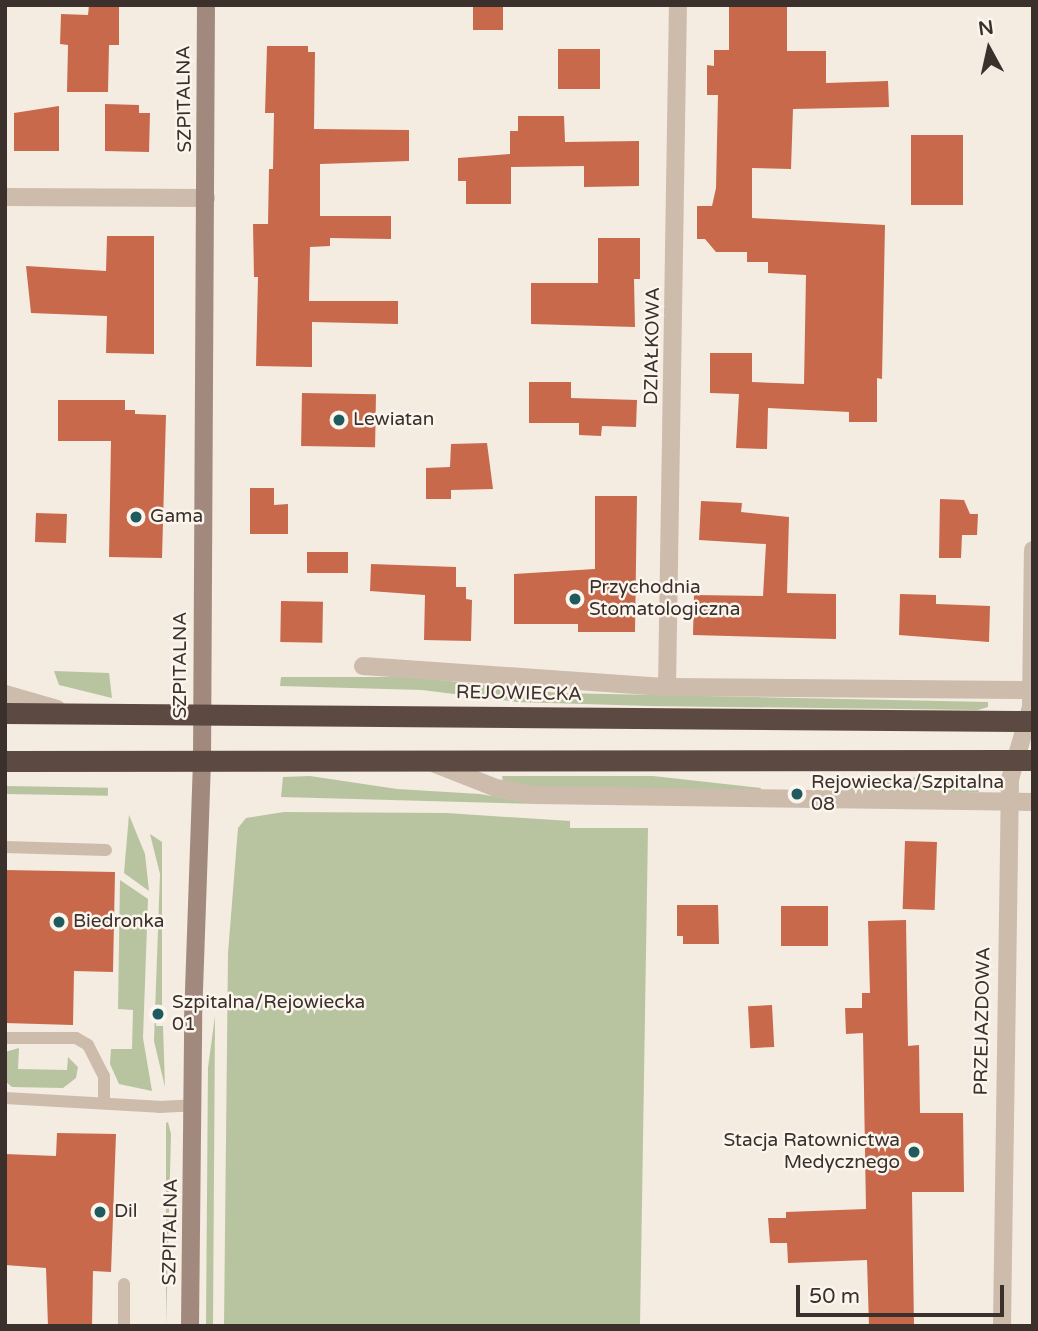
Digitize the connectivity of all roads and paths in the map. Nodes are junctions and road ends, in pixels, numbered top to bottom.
1 (206, 5) edge
2 (678, 5) edge
3 (5, 197) edge
4 (206, 198) junction
5 (1033, 550) edge
6 (363, 666) dead end
7 (667, 687) junction
8 (1032, 690) edge
9 (5, 694) edge
10 (5, 713) edge
11 (74, 714) junction
12 (202, 715) junction
13 (1031, 721) edge
14 (1022, 760) edge
15 (5, 761) edge
16 (429, 762) junction
17 (202, 764) junction
18 (1010, 802) junction
19 (1033, 802) edge
20 (5, 847) edge
21 (106, 850) dead end
22 (5, 1038) edge
23 (5, 1098) edge
24 (104, 1102) junction
25 (194, 1105) junction
26 (124, 1284) dead end
27 (124, 1326) edge
28 (190, 1326) edge
29 (1002, 1326) edge

1 - 4 street, SZPITALNA
2 - 7 street, DZIAŁKOWA
3 - 4 street
4 - 12 street, SZPITALNA
5 - 8 street, PRZEJAZDOWA
6 - 7 street
7 - 8 street
8 - 13 street, PRZEJAZDOWA
9 - 11 street
10 - 11 highway, REJOWIECKA
11 - 12 highway, REJOWIECKA
12 - 13 highway, REJOWIECKA
12 - 17 street, SZPITALNA
13 - 14 street, PRZEJAZDOWA
14 - 16 highway
14 - 18 street, PRZEJAZDOWA
15 - 17 highway
16 - 17 highway
16 - 18 street
17 - 25 street, SZPITALNA
18 - 19 street
18 - 29 street, PRZEJAZDOWA
20 - 21 lane
22 - 24 lane
23 - 24 lane
24 - 25 lane
25 - 28 street, SZPITALNA
26 - 27 lane

